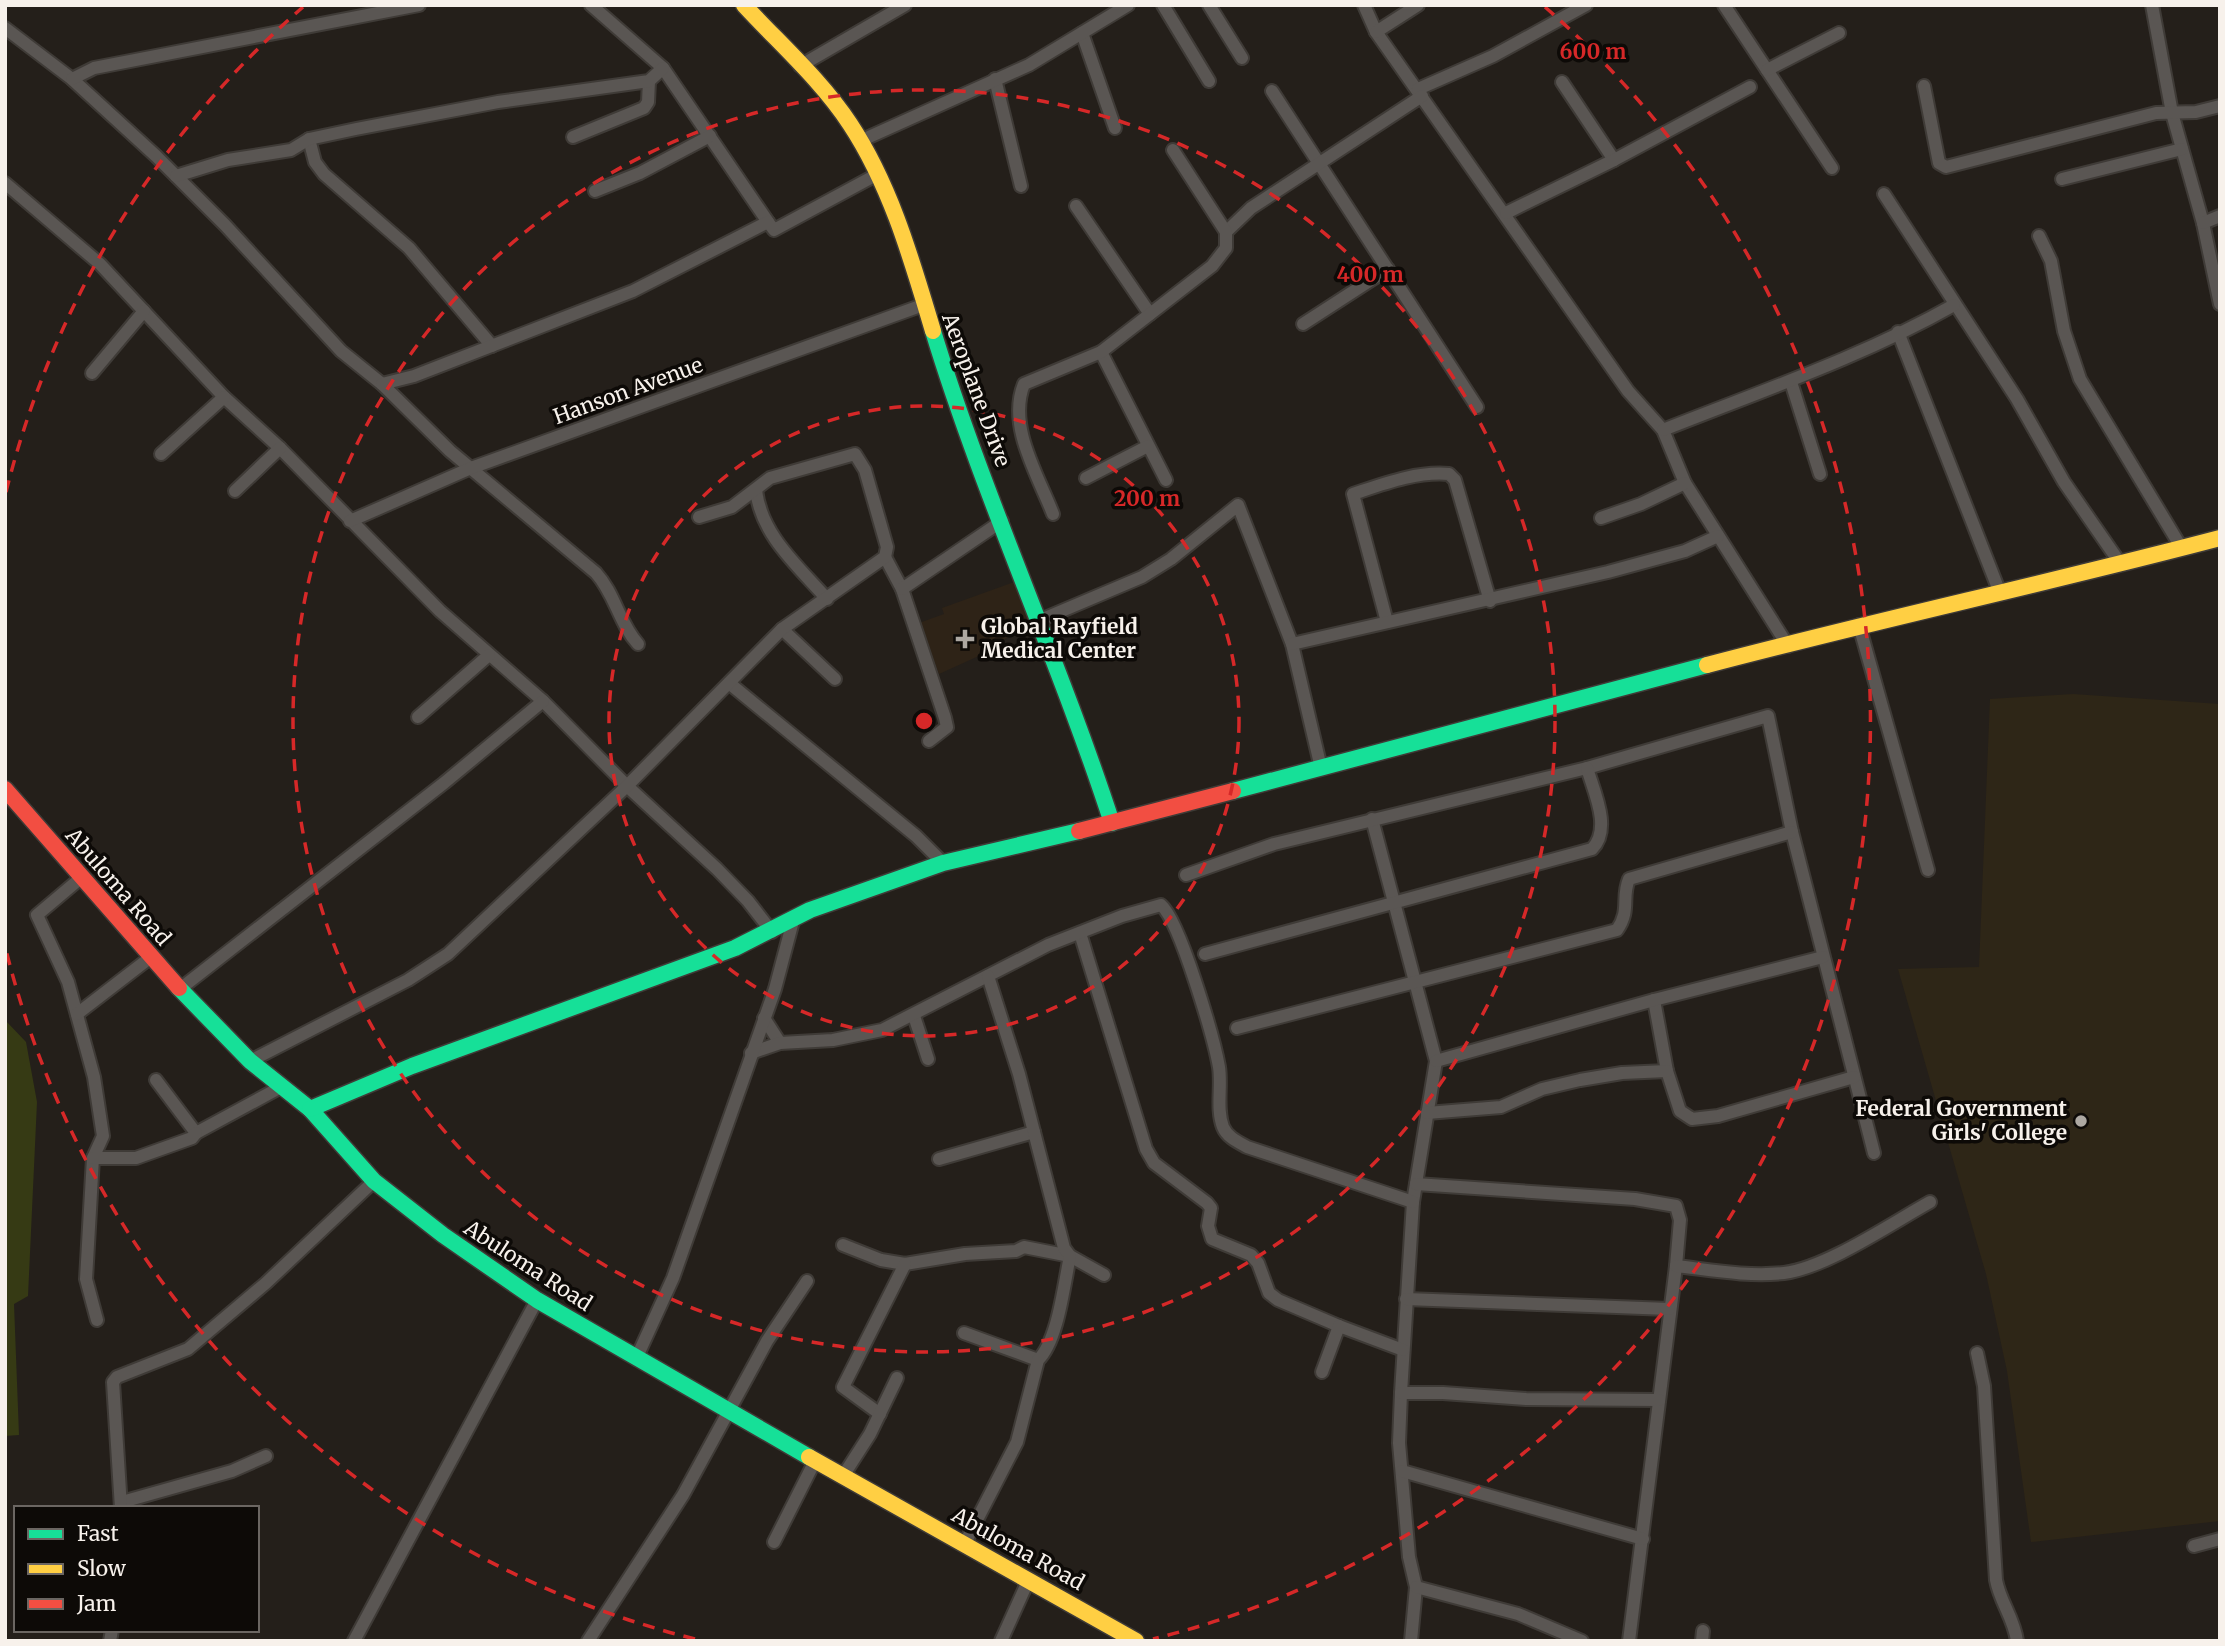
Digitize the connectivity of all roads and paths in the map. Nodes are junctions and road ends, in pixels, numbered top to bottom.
1 (419, 5) edge
2 (591, 5) edge
3 (744, 5) edge
4 (905, 5) edge
5 (1128, 5) edge
6 (1163, 5) edge
7 (1209, 5) edge
8 (1364, 5) edge
9 (1418, 5) edge
10 (1586, 5) edge
11 (1724, 5) edge
12 (2152, 5) edge
13 (5, 27) edge
14 (1376, 32) junction
15 (1082, 33) junction
16 (1839, 33) dead end
17 (1242, 58) dead end
18 (800, 66) junction
19 (663, 68) junction
20 (1767, 70) junction
21 (72, 79) junction
22 (995, 79) junction
23 (649, 81) junction
24 (1209, 81) dead end
25 (1562, 82) dead end
26 (1924, 86) dead end
27 (1749, 87) dead end
28 (1272, 90) dead end
29 (1420, 92) junction
30 (2220, 106) edge
31 (2172, 113) junction
32 (1115, 128) dead end
33 (710, 136) junction
34 (573, 137) dead end
35 (309, 139) junction
36 (860, 141) junction
37 (2182, 149) junction
38 (1173, 150) dead end
39 (1614, 160) junction
40 (1320, 163) junction
41 (1832, 168) dead end
42 (876, 174) junction
43 (176, 176) junction
44 (2062, 178) dead end
45 (5, 183) edge
46 (1021, 186) dead end
47 (595, 191) dead end
48 (1884, 194) dead end
49 (1076, 206) dead end
50 (1506, 213) junction
51 (2220, 216) edge
52 (768, 222) junction
53 (2203, 223) junction
54 (1226, 232) junction
55 (2039, 236) dead end
56 (2215, 254) edge
57 (1388, 269) junction
58 (2220, 304) edge
59 (923, 305) junction
60 (1954, 305) junction
61 (144, 311) junction
62 (1150, 314) junction
63 (1304, 324) dead end
64 (1898, 332) junction
65 (492, 346) junction
66 (1101, 352) junction
67 (92, 373) dead end
68 (1791, 382) junction
69 (382, 383) junction
70 (224, 397) junction
71 (1477, 407) dead end
72 (1663, 430) junction
73 (1148, 446) junction
74 (280, 448) junction
75 (161, 454) dead end
76 (471, 468) junction
77 (1820, 474) dead end
78 (1086, 478) dead end
79 (1166, 480) dead end
80 (1685, 482) junction
81 (756, 490) junction
82 (235, 491) dead end
83 (1053, 514) dead end
84 (699, 517) dead end
85 (1601, 518) dead end
86 (1002, 520) junction
87 (350, 521) junction
88 (1718, 536) junction
89 (2220, 538) edge
90 (2181, 547) junction
91 (885, 557) junction
92 (2120, 563) junction
93 (902, 589) junction
94 (2000, 593) junction
95 (827, 599) junction
96 (1490, 601) junction
97 (1038, 621) junction
98 (1387, 622) junction
99 (1859, 625) junction
100 (782, 629) junction
101 (638, 645) dead end
102 (1292, 645) junction
103 (1788, 646) junction
104 (489, 655) junction
105 (835, 679) dead end
106 (729, 683) junction
107 (543, 701) junction
108 (418, 717) dead end
109 (929, 741) dead end
110 (1321, 768) junction
111 (1587, 768) junction
112 (628, 786) junction
113 (5, 789) edge
114 (1372, 819) junction
115 (1112, 823) junction
116 (1791, 832) junction
117 (943, 863) junction
118 (1928, 870) dead end
119 (1186, 875) dead end
120 (82, 877) junction
121 (1394, 901) junction
122 (793, 921) junction
123 (772, 932) junction
124 (1080, 933) junction
125 (1205, 954) dead end
126 (151, 957) junction
127 (1823, 957) junction
128 (988, 976) junction
129 (1417, 982) junction
130 (180, 989) junction
131 (1654, 1000) junction
132 (77, 1014) junction
133 (914, 1016) junction
134 (764, 1018) junction
135 (1237, 1028) dead end
136 (780, 1043) junction
137 (751, 1053) junction
138 (928, 1059) dead end
139 (250, 1060) junction
140 (1436, 1061) junction
141 (1667, 1071) junction
142 (1854, 1077) junction
143 (156, 1080) dead end
144 (281, 1087) junction
145 (310, 1109) junction
146 (1427, 1113) junction
147 (1034, 1132) junction
148 (196, 1133) junction
149 (1874, 1153) dead end
150 (93, 1158) junction
151 (939, 1159) dead end
152 (374, 1181) junction
153 (1416, 1184) junction
154 (1413, 1202) junction
155 (1930, 1202) dead end
156 (844, 1245) dead end
157 (1069, 1256) junction
158 (905, 1264) junction
159 (1676, 1265) junction
160 (1104, 1275) dead end
161 (807, 1281) dead end
162 (1406, 1299) junction
163 (537, 1300) junction
164 (1669, 1309) junction
165 (97, 1320) dead end
166 (1339, 1326) junction
167 (964, 1333) dead end
168 (1403, 1350) junction
169 (1977, 1353) dead end
170 (636, 1359) junction
171 (1038, 1360) junction
172 (1322, 1372) dead end
173 (897, 1378) dead end
174 (1401, 1393) junction
175 (1659, 1400) junction
176 (727, 1411) junction
177 (880, 1413) junction
178 (266, 1456) dead end
179 (815, 1461) junction
180 (1402, 1471) junction
181 (843, 1476) junction
182 (121, 1505) edge
183 (1643, 1539) junction
184 (2220, 1539) edge
185 (774, 1542) dead end
186 (965, 1544) junction
187 (2194, 1546) dead end
188 (1029, 1579) junction
189 (1416, 1587) junction
190 (354, 1641) edge
191 (588, 1641) edge
192 (1001, 1641) edge
193 (1136, 1641) edge
194 (1411, 1641) edge
195 (1582, 1641) edge
196 (1629, 1641) edge
197 (2017, 1641) edge

1 - 21 street
2 - 19 street
3 - 18 street, Aeroplane Drive
4 - 18 street
5 - 15 street
6 - 24 street
7 - 17 street
8 - 14 street
9 - 14 street
10 - 29 street
11 - 20 street
12 - 31 street
13 - 21 street
14 - 29 street
15 - 22 street
15 - 32 street
16 - 20 street
18 - 36 street, Aeroplane Drive
19 - 23 street
19 - 33 street
20 - 41 street
21 - 43 street
22 - 36 street
22 - 46 street
23 - 34 street
23 - 35 street
25 - 39 street
26 - 31 street
27 - 39 street
28 - 40 street
29 - 40 street
29 - 50 street
30 - 31 street
31 - 37 street
33 - 47 street
33 - 52 street
35 - 43 street
35 - 65 street
36 - 42 street, Aeroplane Drive
37 - 44 street
37 - 53 street
38 - 54 street
39 - 50 street
40 - 54 street
40 - 57 street
42 - 52 street
42 - 59 street, Aeroplane Drive
43 - 69 street
45 - 61 street
48 - 60 street
49 - 62 street
50 - 72 street
51 - 53 street
52 - 65 street
53 - 56 street
54 - 62 street
55 - 90 street
56 - 58 street
57 - 63 street
57 - 71 street
59 - 76 street, Hanson Avenue
59 - 86 street, Aeroplane Drive
60 - 64 street
60 - 92 street
61 - 67 street
61 - 70 street
62 - 66 street
64 - 68 street
64 - 94 street
65 - 69 street
66 - 73 street
66 - 83 street
68 - 72 street
68 - 77 street
69 - 76 street
70 - 74 street
70 - 75 street
72 - 80 street
73 - 78 street
73 - 79 street
74 - 82 street
74 - 87 street
76 - 87 street, Hanson Avenue
76 - 101 street
80 - 85 street
80 - 88 street
81 - 84 street
81 - 91 street
81 - 95 street
86 - 93 street
86 - 97 street, Aeroplane Drive
87 - 104 street
88 - 96 street
88 - 103 street
89 - 90 street
90 - 92 street
91 - 93 street
91 - 95 street
92 - 94 street
93 - 109 street
94 - 99 street
95 - 100 street
96 - 98 street
96 - 98 street
97 - 102 street
97 - 115 street, Aeroplane Drive
98 - 102 street
99 - 103 street
99 - 118 street
100 - 105 street
100 - 106 street
102 - 110 street
103 - 110 street
104 - 107 street
104 - 108 street
106 - 112 street
106 - 117 street
107 - 112 street
107 - 130 street
110 - 115 street
111 - 114 street
111 - 116 street
111 - 121 street
112 - 123 street
112 - 139 street
113 - 120 street, Abuloma Road
114 - 119 street
114 - 121 street
115 - 117 street
116 - 127 street
116 - 129 street
117 - 122 street
120 - 126 street, Abuloma Road
120 - 132 street
121 - 125 street
121 - 129 street
122 - 123 street
122 - 134 street
123 - 145 street
124 - 128 street
124 - 154 street
124 - 166 street
126 - 130 street, Abuloma Road
126 - 132 street
127 - 131 street
127 - 142 street
128 - 133 street
128 - 147 street
129 - 135 street
129 - 140 street
130 - 139 street, Abuloma Road
131 - 140 street
131 - 141 street
132 - 150 street
133 - 136 street
133 - 138 street
134 - 136 street
134 - 137 street
136 - 137 street
137 - 170 street
139 - 144 street, Abuloma Road
140 - 146 street
141 - 142 street
141 - 146 street
142 - 149 street
143 - 148 street
144 - 145 street, Abuloma Road
144 - 148 street
145 - 152 street, Abuloma Road
146 - 153 street
147 - 151 street
147 - 157 street
148 - 150 street
150 - 165 street
152 - 163 street, Abuloma Road
152 - 182 street
153 - 154 street
153 - 159 street
154 - 162 street
155 - 159 street
156 - 158 street
157 - 158 street
157 - 160 street
157 - 171 street
158 - 177 street
159 - 164 street
161 - 176 street
162 - 164 street
162 - 168 street
163 - 170 street, Abuloma Road
163 - 190 street
164 - 175 street
166 - 168 street
166 - 172 street
167 - 171 street
168 - 174 street
169 - 197 street
170 - 176 street, Abuloma Road
171 - 186 street
173 - 177 street
174 - 175 street
174 - 180 street
175 - 183 street
176 - 179 street, Abuloma Road
176 - 191 street
177 - 181 street
178 - 182 street
179 - 181 street, Abuloma Road
179 - 185 street
180 - 183 street
180 - 189 street
181 - 186 street, Abuloma Road
183 - 196 street
184 - 187 street
186 - 188 street, Abuloma Road
188 - 192 street
188 - 193 street, Abuloma Road
189 - 194 street
189 - 195 street

